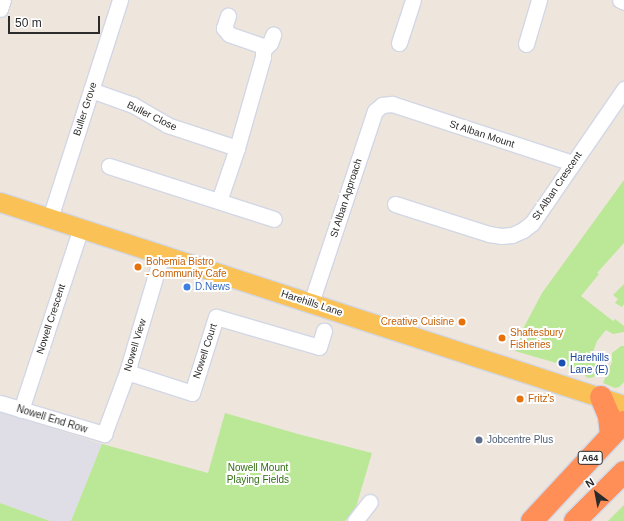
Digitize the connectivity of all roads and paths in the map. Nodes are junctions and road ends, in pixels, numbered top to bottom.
1 (3, 0) edge
2 (120, 0) edge
3 (413, 0) edge
4 (539, 0) edge
5 (620, 0) edge
6 (624, 2) edge
7 (0, 9) edge
8 (228, 16) dead end
9 (273, 36) dead end
10 (399, 43) dead end
11 (526, 44) dead end
12 (263, 50) junction
13 (624, 89) edge
14 (91, 90) junction
15 (392, 104) joint
16 (237, 148) junction
17 (573, 163) junction
18 (109, 166) dead end
19 (219, 201) junction
20 (0, 202) edge
21 (395, 204) dead end
22 (50, 218) junction
23 (274, 219) dead end
24 (81, 228) junction
25 (162, 254) junction
26 (311, 303) junction
27 (324, 331) dead end
28 (127, 372) junction
29 (601, 397) junction
30 (0, 403) edge
31 (624, 405) edge
32 (21, 410) junction
33 (617, 429) edge
34 (104, 434) joint
35 (624, 472) edge
36 (370, 502) dead end
37 (355, 521) edge
38 (532, 521) edge
39 (575, 521) edge

1 - 7 street
2 - 14 street, Buller Grove
3 - 10 street
4 - 11 street
5 - 6 street
8 - 12 street
9 - 12 street
12 - 16 street
13 - 17 street, St Alban Crescent
14 - 16 street, Buller Close
14 - 22 street, Buller Grove
15 - 17 street, St Alban Mount
15 - 26 street, St Alban Approach
16 - 19 street
17 - 21 street, St Alban Crescent
18 - 19 street
19 - 23 street
20 - 22 main road, Harehills Lane
22 - 24 main road, Harehills Lane
24 - 25 main road, Harehills Lane
24 - 32 street, Nowell Crescent
25 - 26 main road, Harehills Lane
25 - 28 street, Nowell View
26 - 29 main road, Harehills Lane
27 - 28 street, Nowell Court
28 - 34 street, Nowell View
29 - 31 main road, Harehills Lane
29 - 33 highway
30 - 32 street, Nowell End Row
32 - 34 street, Nowell End Row
33 - 38 highway, A64
35 - 39 highway
36 - 37 street

